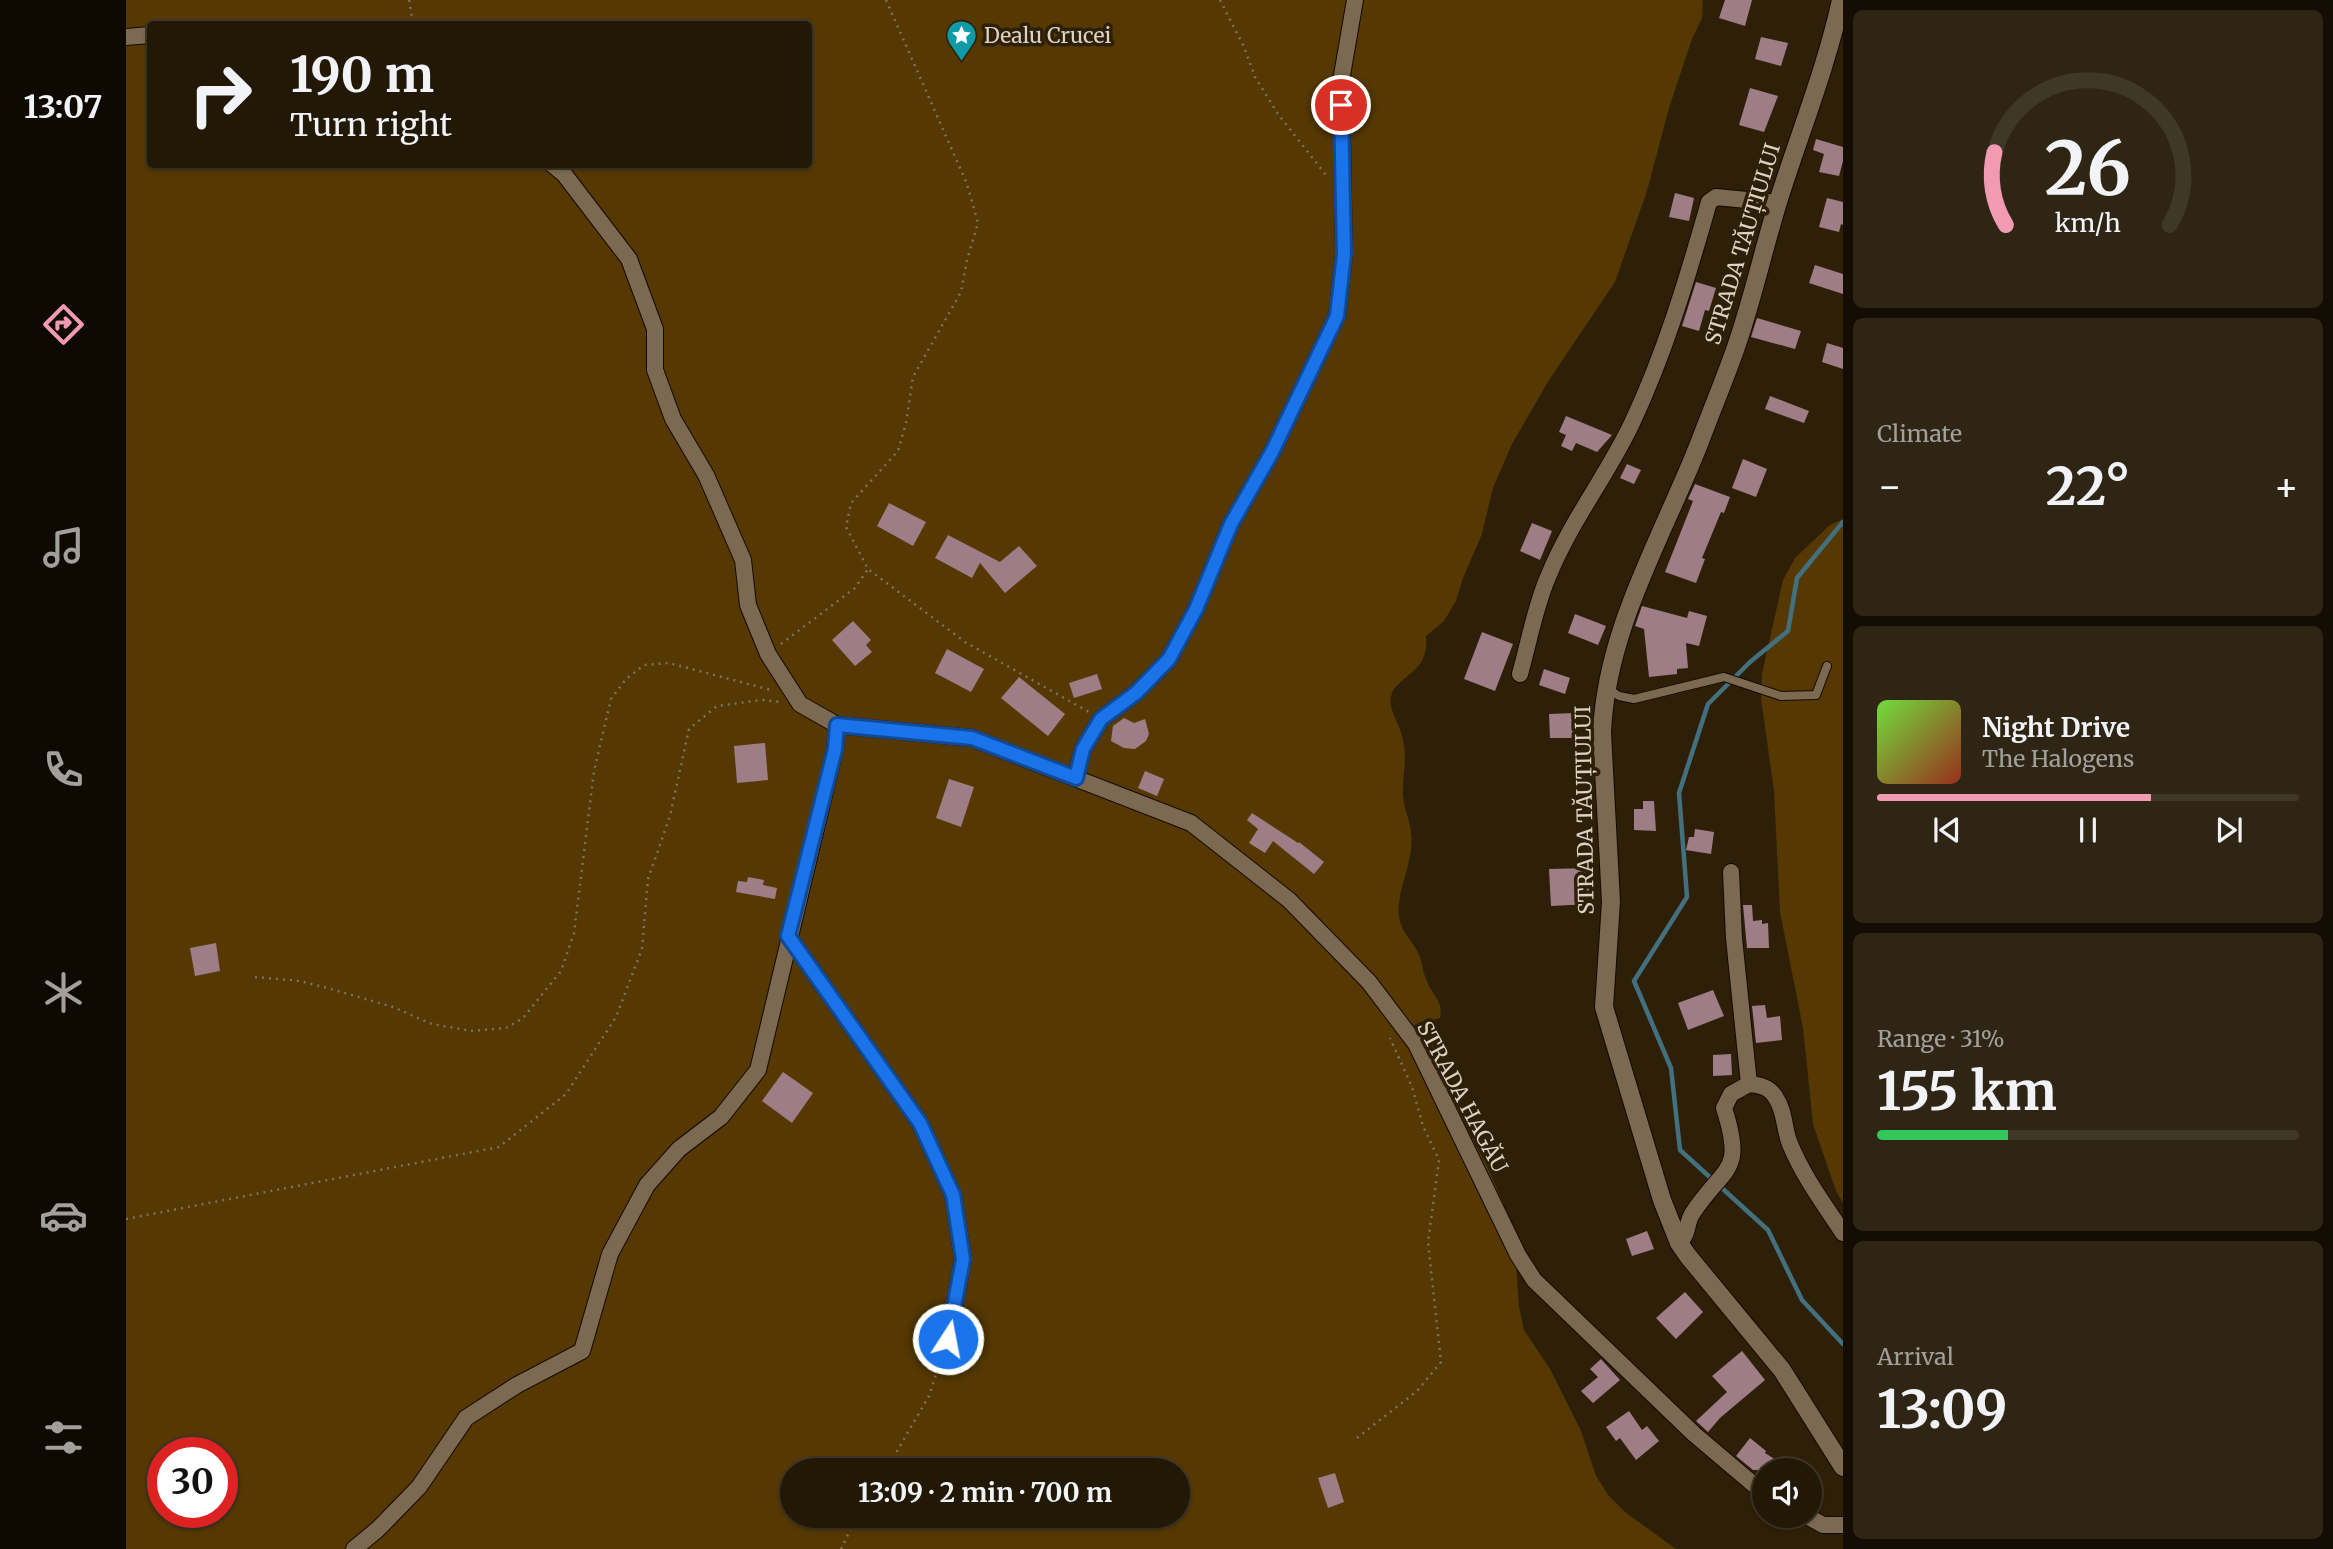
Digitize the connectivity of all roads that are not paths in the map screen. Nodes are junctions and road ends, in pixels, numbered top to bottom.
1 (1355, 0) edge
2 (1840, 0) edge
3 (147, 35) edge
4 (126, 37) edge
5 (1838, 38) edge
6 (557, 168) edge
7 (1778, 203) junction
8 (1827, 666) dead end
9 (1520, 674) dead end
10 (1607, 688) junction
11 (837, 725) junction
12 (1076, 778) junction
13 (1731, 872) dead end
14 (788, 936) junction
15 (1749, 1084) junction
16 (1843, 1233) edge
17 (1679, 1242) junction
18 (948, 1339) road end
19 (1843, 1467) edge
20 (1752, 1483) edge
21 (1822, 1524) edge
22 (1843, 1525) edge
23 (354, 1549) edge

1 - 12 street
2 - 5 street, STRADA TĂUȚIULUI
3 - 4 street
5 - 7 street, STRADA TĂUȚIULUI
6 - 11 street
7 - 9 street
7 - 10 street, STRADA TĂUȚIULUI
8 - 10 lane
10 - 17 street, STRADA TĂUȚIULUI
11 - 12 street, STRADA HAGĂU
11 - 14 street
12 - 20 street, STRADA HAGĂU
13 - 15 street
14 - 18 street
14 - 23 street
15 - 16 street
15 - 17 street
17 - 19 street, STRADA TĂUȚIULUI
21 - 22 street

